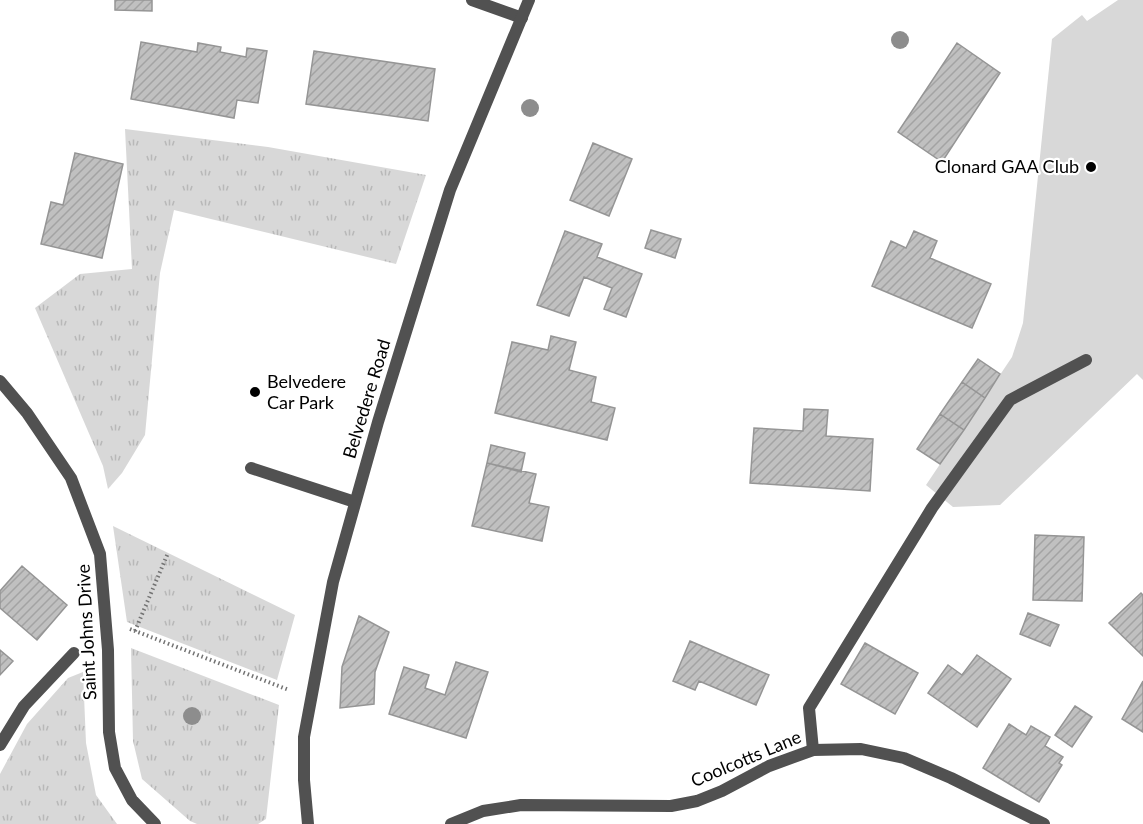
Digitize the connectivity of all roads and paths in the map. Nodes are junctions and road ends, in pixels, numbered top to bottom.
1 (472, 0) edge
2 (529, 0) edge
3 (522, 18) junction
4 (1086, 360) dead end
5 (0, 381) edge
6 (251, 468) dead end
7 (355, 502) junction
8 (168, 553) dead end
9 (106, 628) junction
10 (135, 631) junction
11 (74, 653) dead end
12 (312, 693) junction
13 (0, 745) edge
14 (813, 750) junction
15 (154, 824) edge
16 (307, 824) edge
17 (313, 824) edge
18 (451, 824) edge
19 (1044, 824) edge

1 - 3 street
2 - 3 street, Belvedere Road
3 - 7 street, Belvedere Road
4 - 14 street
5 - 9 street, Saint Johns Drive
6 - 7 street
7 - 12 street, Belvedere Road
8 - 10 path
9 - 10 path
9 - 15 street, Saint Johns Drive
10 - 12 path
11 - 13 street
12 - 16 street, Belvedere Road
14 - 18 street, Coolcotts Lane
14 - 19 street, Coolcotts Lane
16 - 17 street

